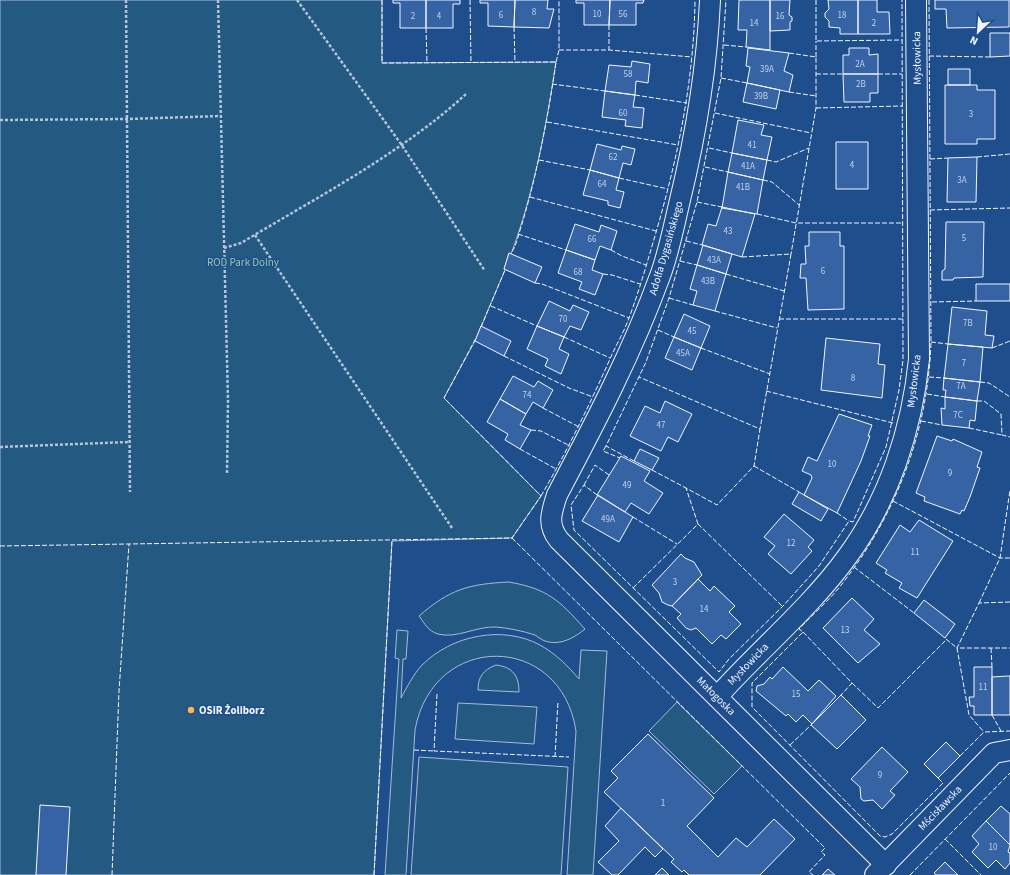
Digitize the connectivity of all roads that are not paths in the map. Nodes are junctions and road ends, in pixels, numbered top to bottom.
1 (710, 0) edge
2 (916, 0) edge
3 (550, 525) joint
4 (717, 697) junction
5 (1010, 750) edge
6 (880, 870) edge

1 - 3 street, Adolfa Dygasińskiego
2 - 4 street, Mysłowicka
3 - 4 street, Małogoska
4 - 6 street, Małogoska
5 - 6 street, Mścisławska

